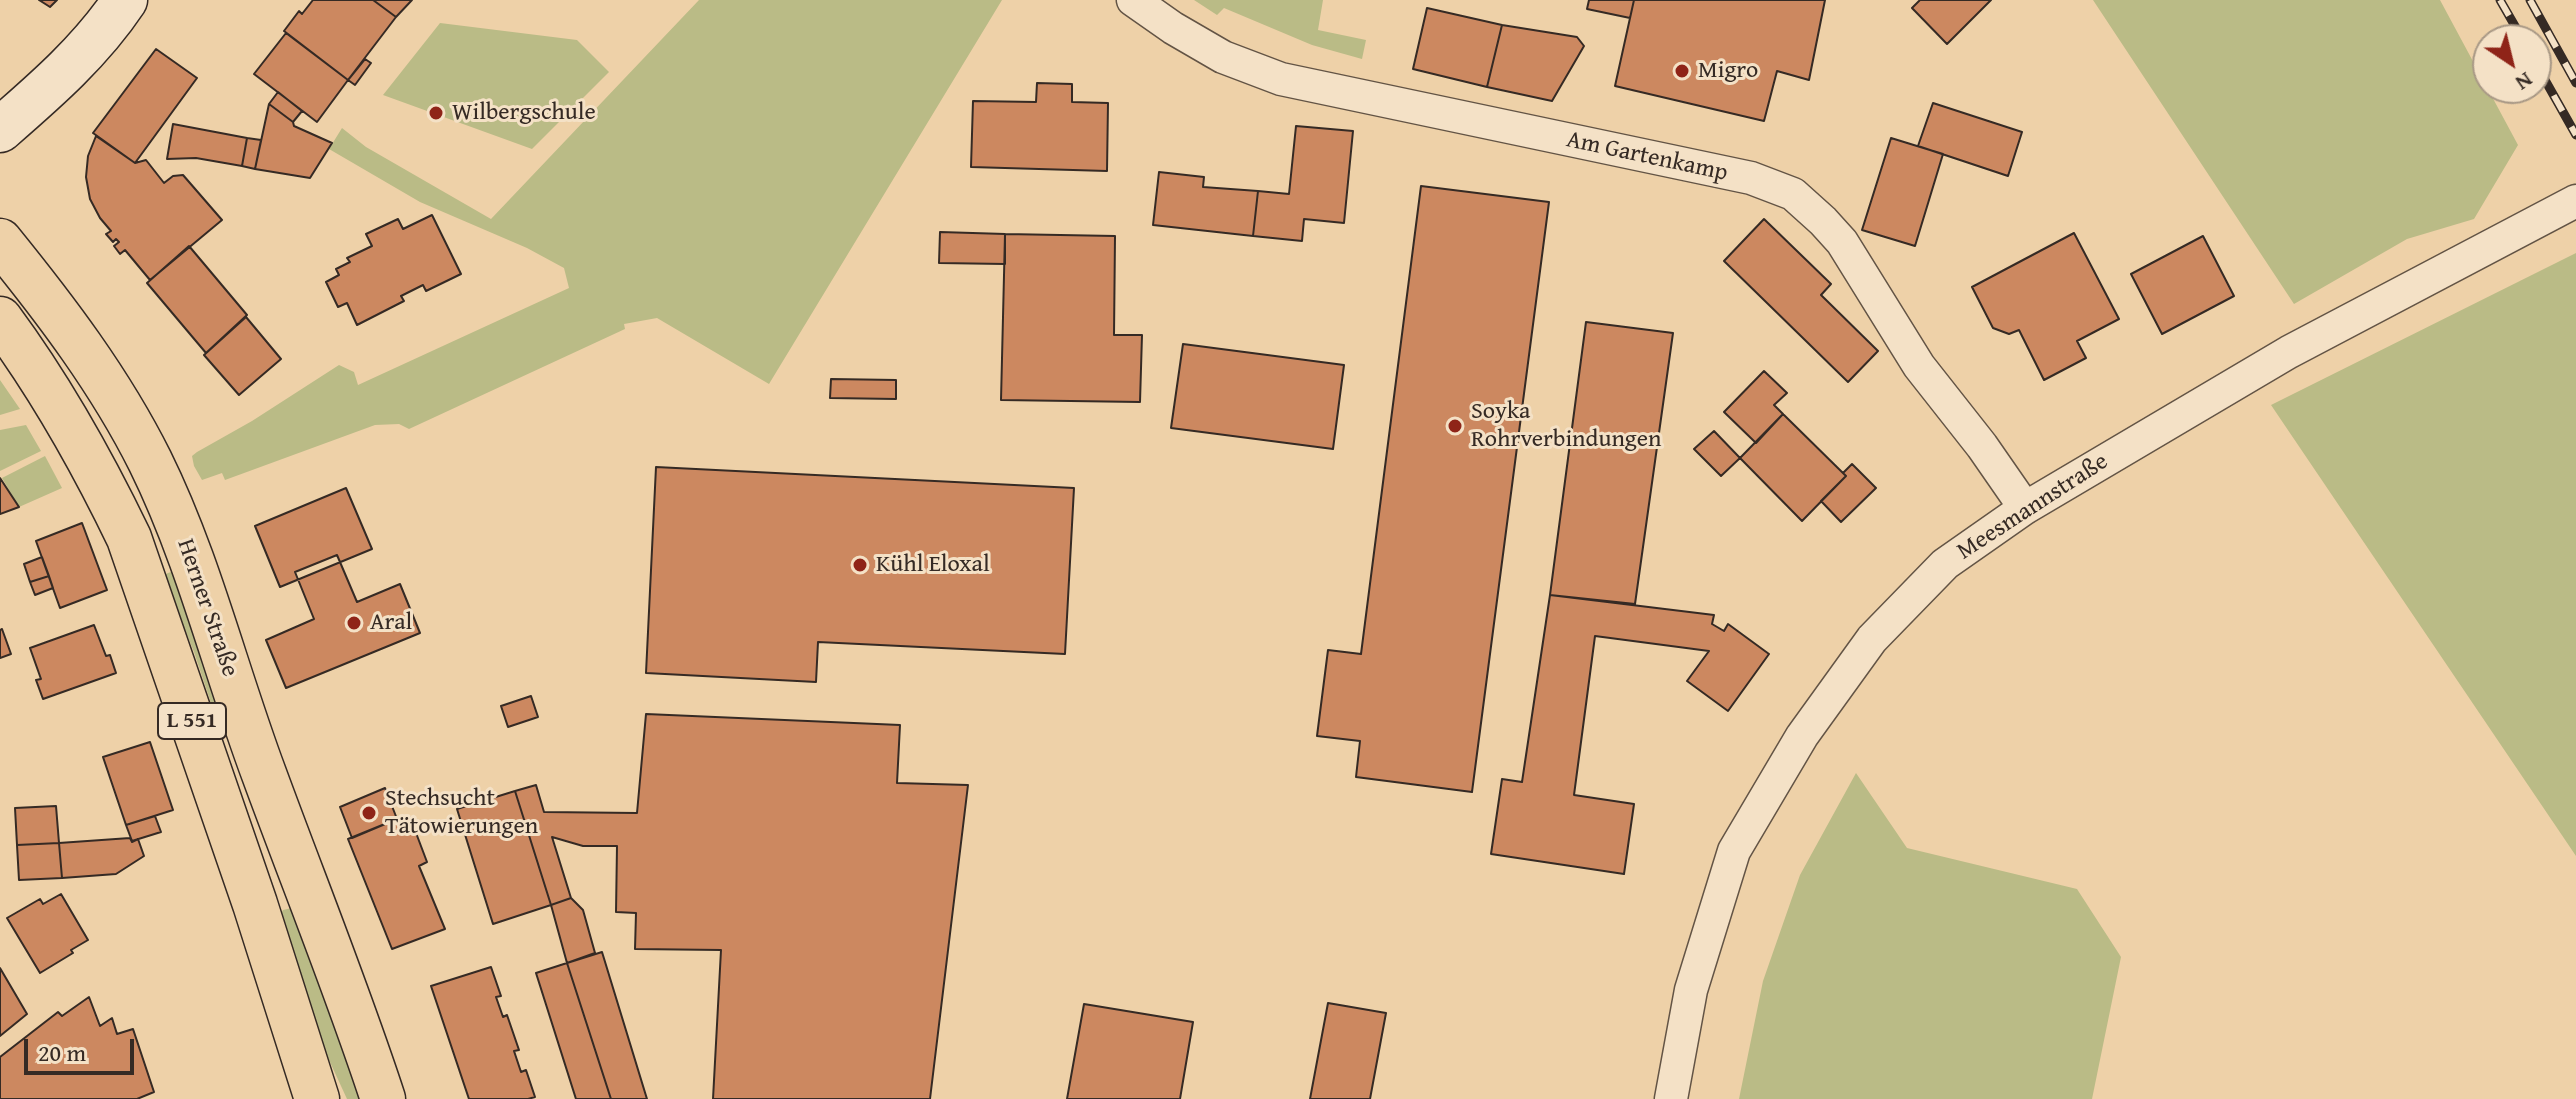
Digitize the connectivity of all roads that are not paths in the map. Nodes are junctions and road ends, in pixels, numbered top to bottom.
1 (125, 0) edge
2 (1133, 0) edge
3 (0, 130) edge
4 (2576, 201) edge
5 (0, 241) edge
6 (0, 319) edge
7 (2025, 508) junction
8 (317, 1099) edge
9 (383, 1099) edge
10 (1671, 1099) edge

1 - 3 street
2 - 7 street, Am Gartenkamp
4 - 7 street, Meesmannstraße
5 - 9 main road, Herner Straße / L 551
6 - 8 main road, L 551
7 - 10 street, Meesmannstraße

